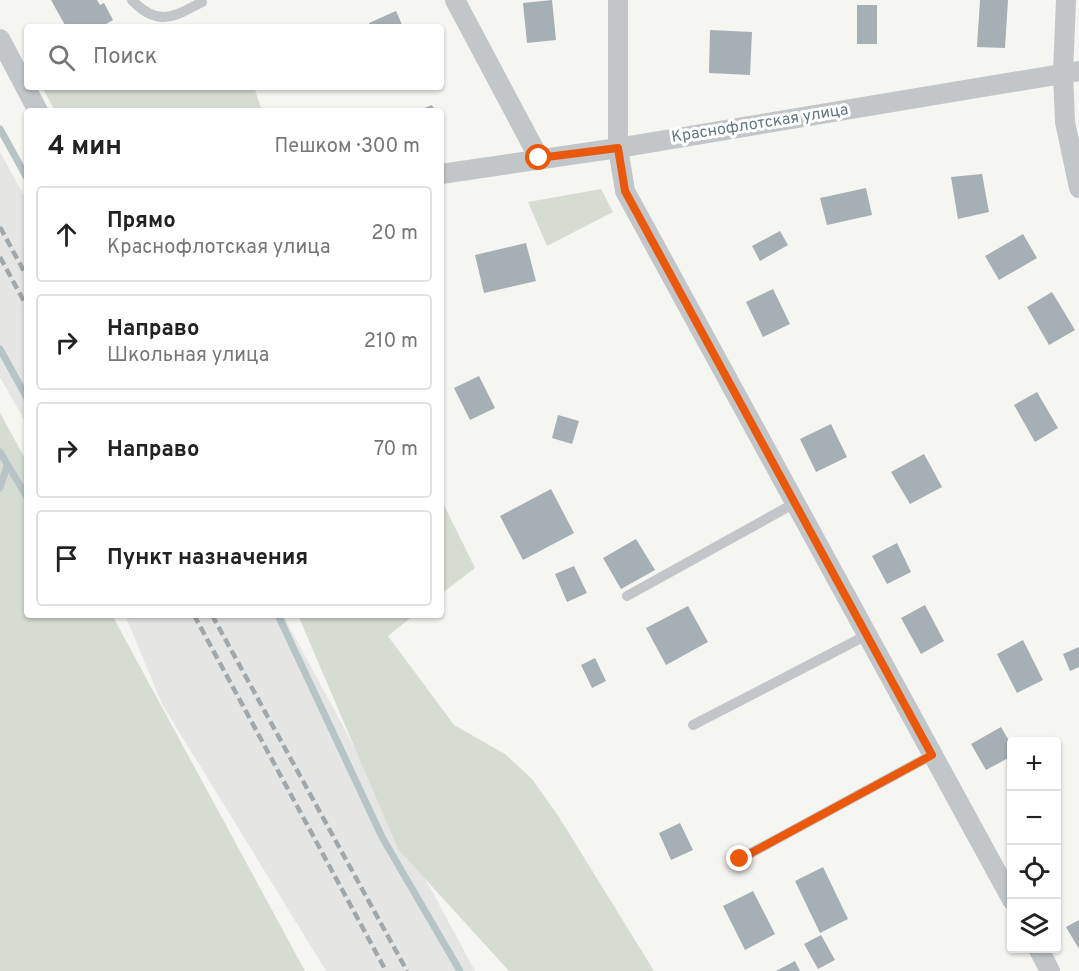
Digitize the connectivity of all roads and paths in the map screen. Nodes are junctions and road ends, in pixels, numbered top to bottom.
1 (132, 0) edge
2 (455, 0) edge
3 (618, 0) edge
4 (1065, 0) edge
5 (202, 2) dead end
6 (0, 39) edge
7 (1071, 72) edge
8 (24, 84) edge
9 (27, 90) edge
10 (36, 108) edge
11 (618, 148) junction
12 (539, 158) junction
13 (444, 174) edge
14 (1079, 188) edge
15 (795, 503) junction
16 (627, 596) dead end
17 (867, 635) junction
18 (693, 725) dead end
19 (932, 755) junction
20 (740, 859) dead end
21 (1010, 899) edge
22 (1041, 953) edge
23 (1050, 971) edge

1 - 5 lane
2 - 12 street
3 - 11 street
4 - 7 street
6 - 8 street
7 - 11 street, Краснофлотская улица
7 - 14 street
9 - 10 street
11 - 12 street, Краснофлотская улица
11 - 15 street
12 - 13 street, Краснофлотская улица
15 - 16 lane
15 - 17 street
17 - 18 lane
17 - 19 street
19 - 20 lane
19 - 21 street
22 - 23 street

